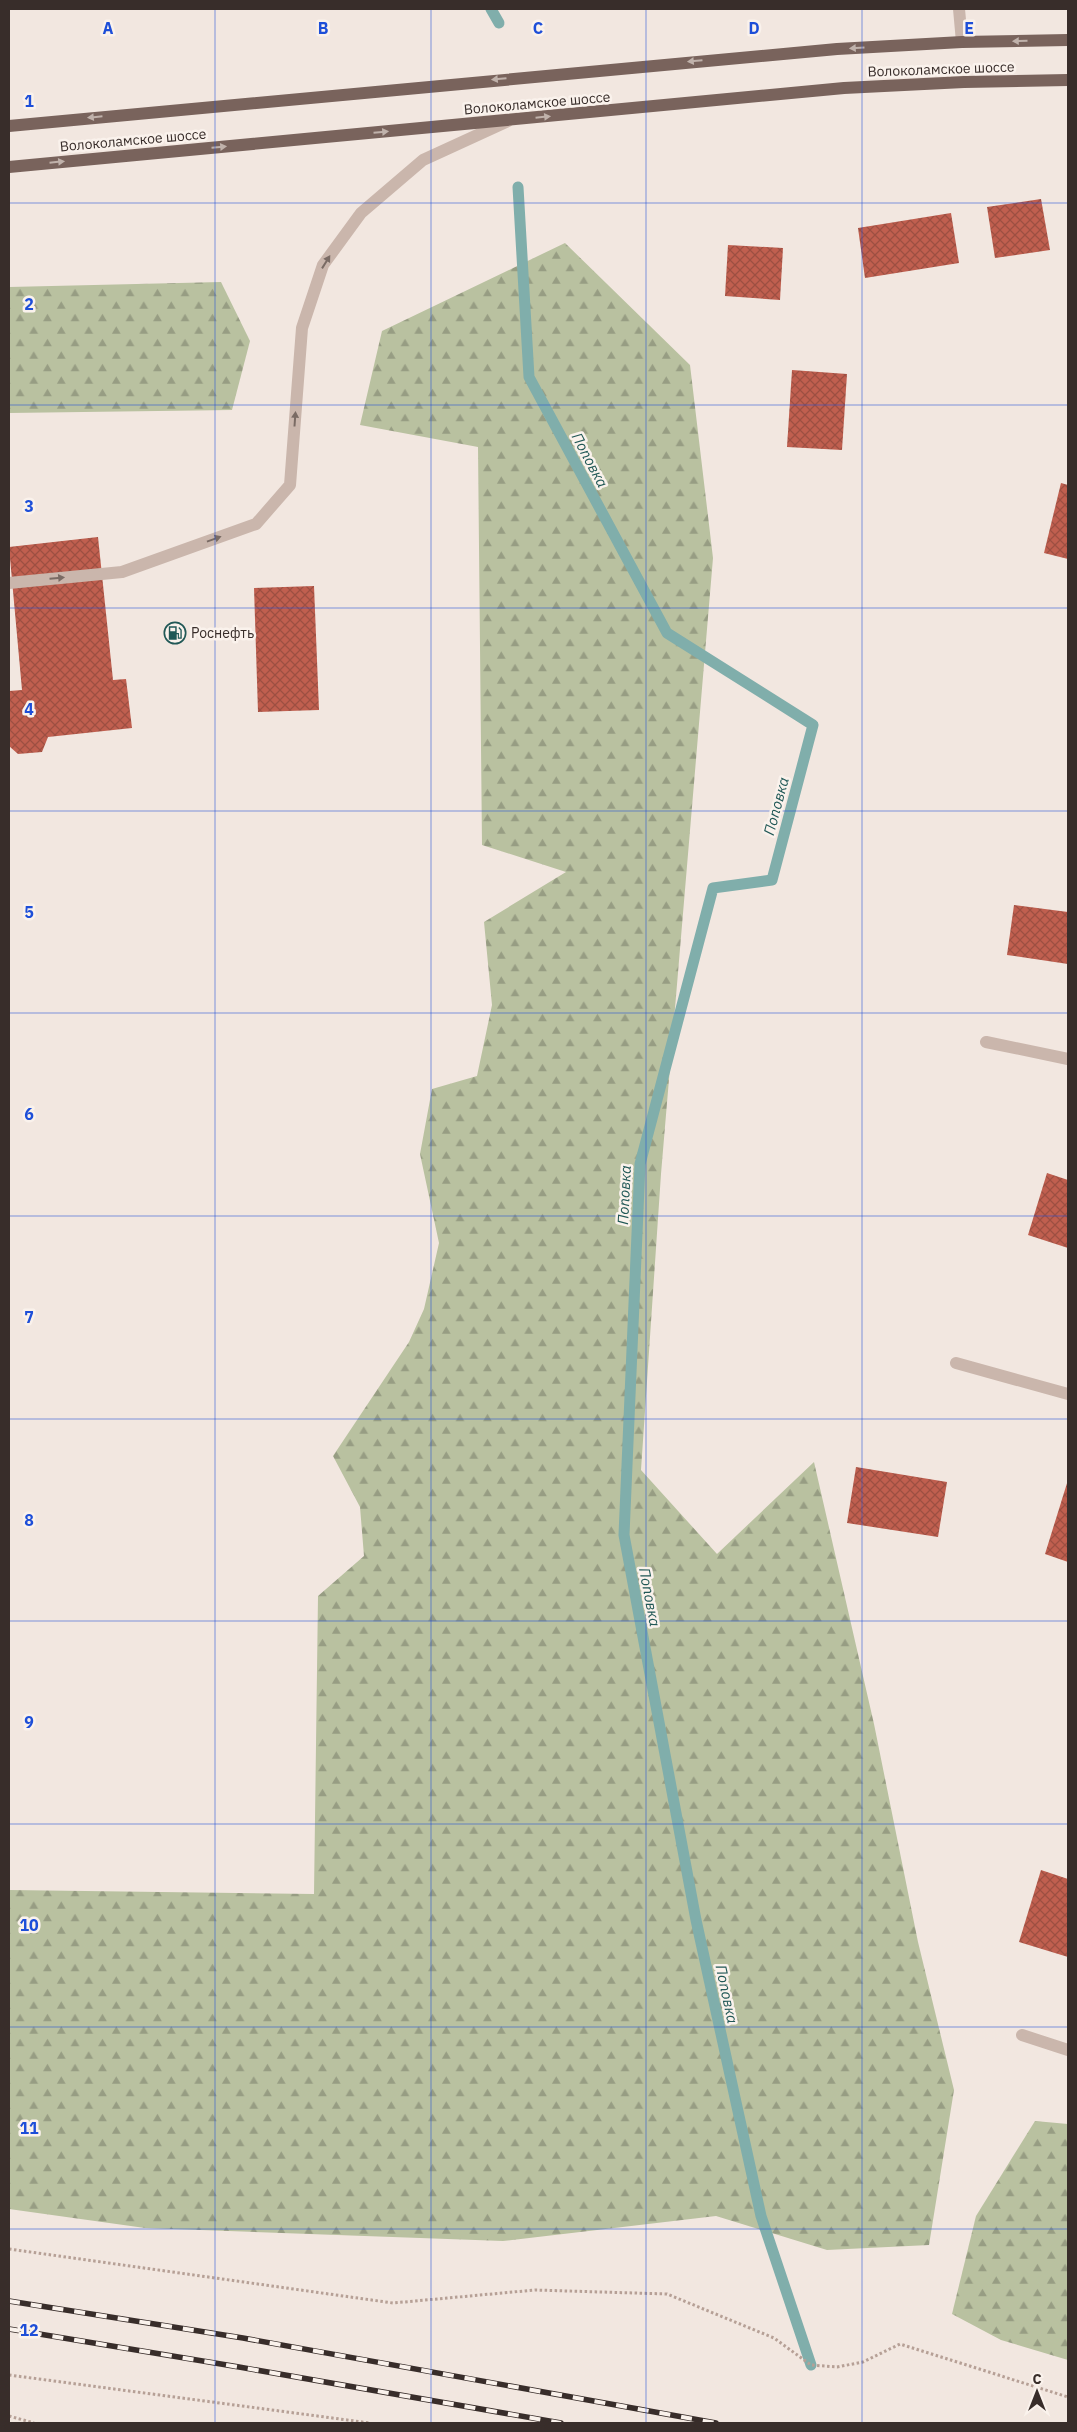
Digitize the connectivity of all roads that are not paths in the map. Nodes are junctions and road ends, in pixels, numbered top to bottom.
1 (959, 9) edge
2 (1068, 40) edge
3 (962, 42) junction
4 (1068, 80) edge
5 (508, 121) junction
6 (9, 126) edge
7 (9, 167) edge
8 (9, 583) edge
9 (986, 1042) dead end
10 (1068, 1059) edge
11 (956, 1363) dead end
12 (1068, 1394) edge
13 (1022, 2035) dead end
14 (1068, 2050) edge

1 - 3 street
2 -> 3 main road, Волоколамское шоссе
3 -> 6 main road, Волоколамское шоссе
5 -> 4 main road, Волоколамское шоссе
7 -> 5 main road, Волоколамское шоссе
8 -> 5 street
9 - 10 street
11 - 12 street
13 - 14 street

